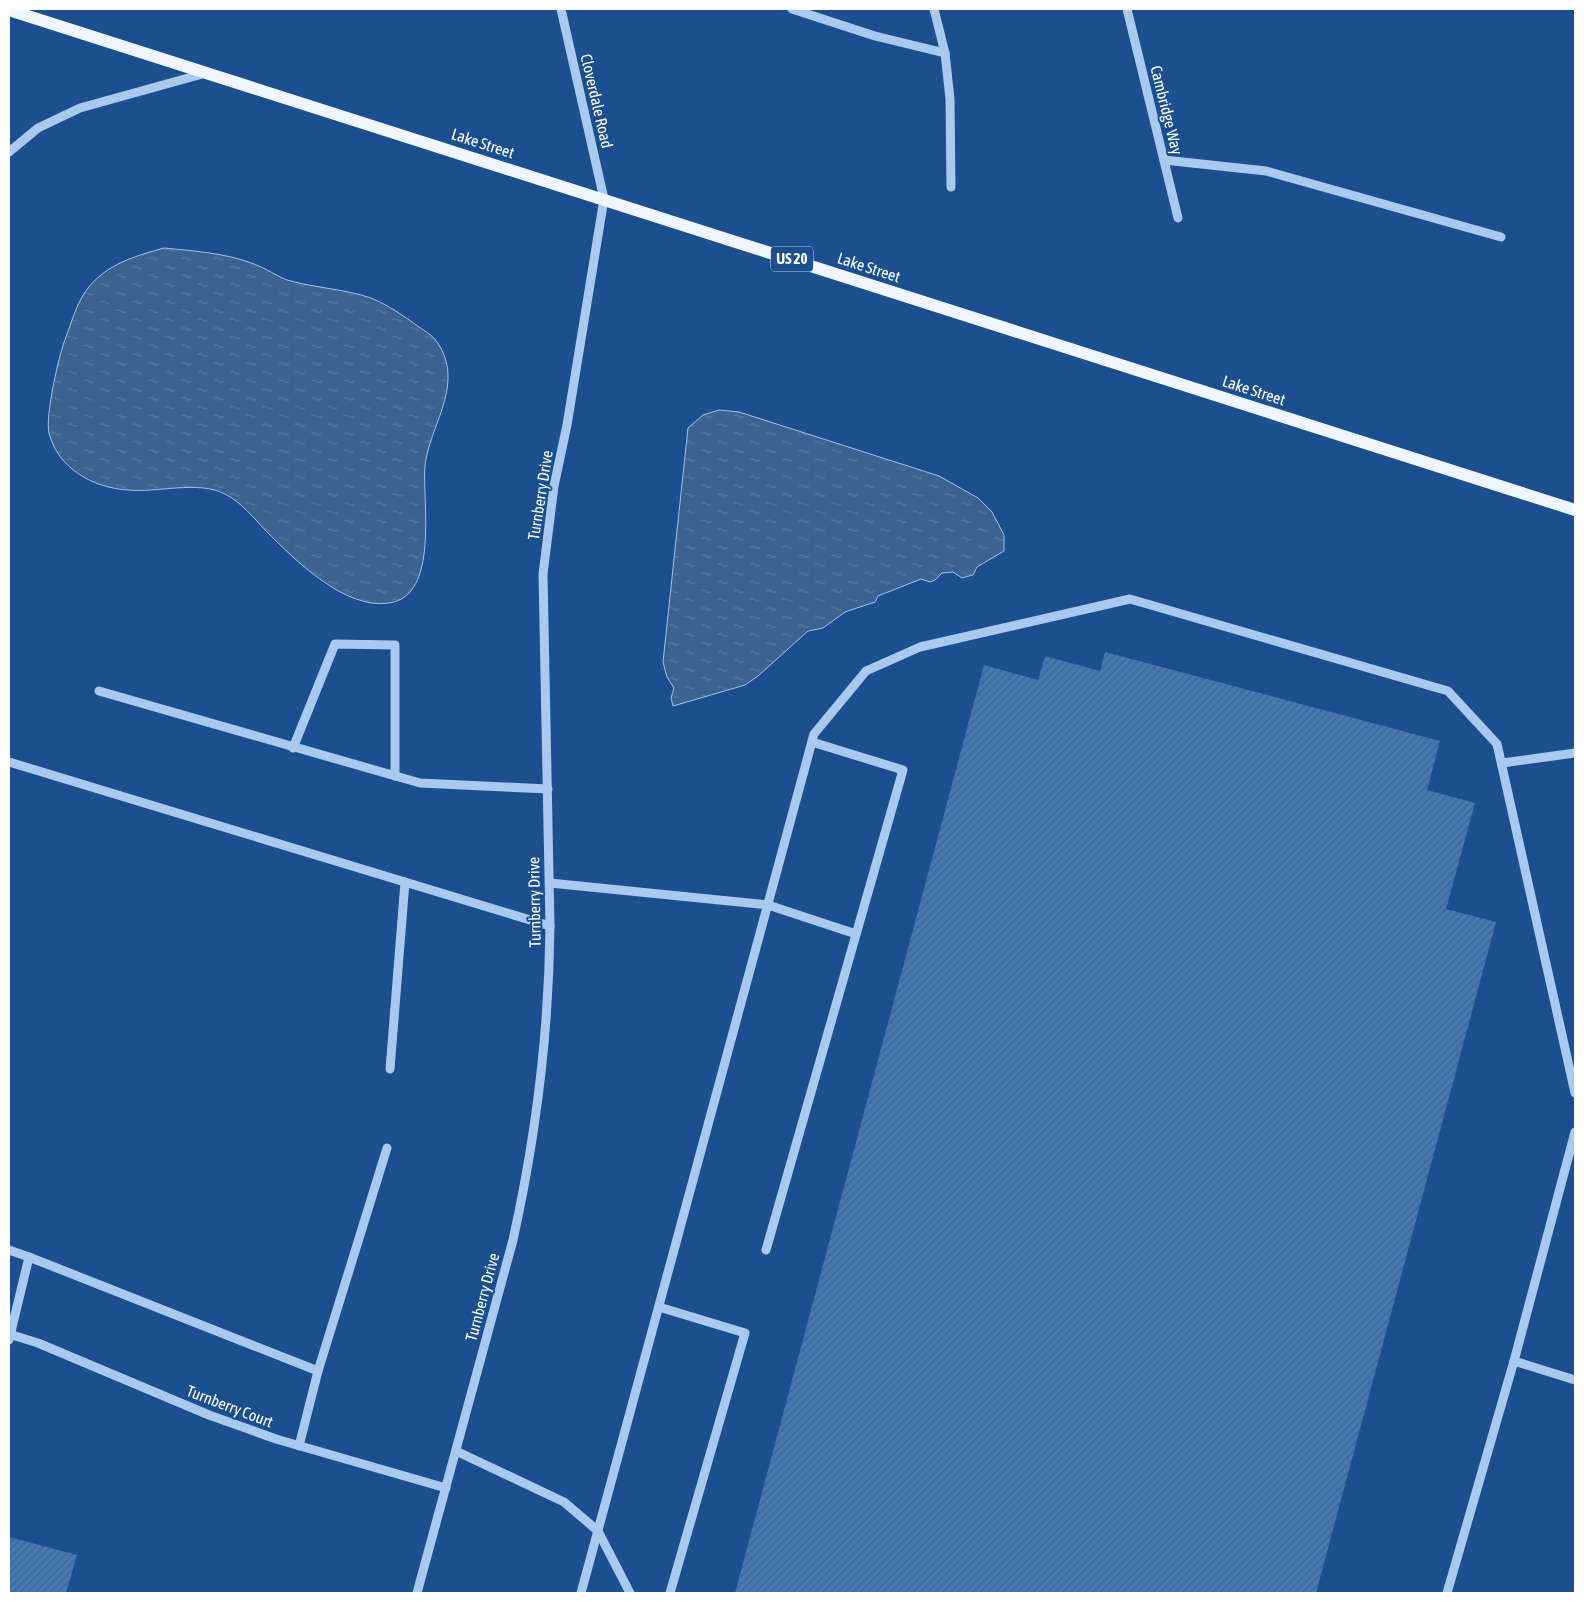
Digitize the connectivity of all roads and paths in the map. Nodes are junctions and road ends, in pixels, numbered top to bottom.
1 (561, 9) edge
2 (792, 9) edge
3 (934, 9) edge
4 (1127, 9) edge
5 (9, 10) edge
6 (945, 53) junction
7 (207, 73) junction
8 (9, 152) edge
9 (1164, 160) junction
10 (951, 187) dead end
11 (604, 199) junction
12 (1178, 218) dead end
13 (1501, 237) dead end
14 (1575, 510) edge
15 (99, 692) dead end
16 (812, 742) junction
17 (293, 748) junction
18 (1575, 753) edge
19 (9, 762) edge
20 (1502, 763) junction
21 (395, 776) junction
22 (548, 788) junction
23 (405, 882) junction
24 (550, 883) junction
25 (768, 905) junction
26 (550, 926) junction
27 (856, 934) junction
28 (390, 1069) dead end
29 (1575, 1093) edge
30 (1575, 1132) edge
31 (387, 1148) dead end
32 (9, 1250) edge
33 (766, 1250) dead end
34 (29, 1257) junction
35 (659, 1307) junction
36 (9, 1336) edge
37 (1514, 1361) junction
38 (318, 1371) junction
39 (1575, 1380) edge
40 (299, 1446) junction
41 (456, 1451) junction
42 (446, 1488) junction
43 (598, 1531) junction
44 (417, 1593) edge
45 (581, 1593) edge
46 (630, 1593) edge
47 (670, 1593) edge
48 (1448, 1593) edge

1 - 11 street, Cloverdale Road
2 - 6 street
3 - 6 street
4 - 9 street, Cambridge Way
5 - 7 main road, Lake Street / US 20
6 - 10 street
7 - 8 street
7 - 11 main road, Lake Street / US 20
9 - 12 street, Cambridge Way
9 - 13 street
11 - 14 main road, Lake Street / US 20
11 - 22 street, Turnberry Drive
15 - 17 street
16 - 20 street
16 - 25 street
16 - 27 street
17 - 21 street
17 - 21 street
18 - 20 street
19 - 23 street
20 - 29 street
21 - 22 street
22 - 24 street, Turnberry Drive
23 - 26 street
23 - 28 street
24 - 25 street
24 - 26 street, Turnberry Drive
25 - 27 street
25 - 35 street
26 - 41 street, Turnberry Drive
27 - 33 street
30 - 37 street
31 - 38 street
32 - 34 street
34 - 36 street
34 - 38 street
35 - 43 street
35 - 47 street
36 - 40 street, Turnberry Court
37 - 39 street
37 - 48 street
38 - 40 street
40 - 42 street, Turnberry Court
41 - 42 street, Turnberry Drive
41 - 43 street
42 - 44 street, Turnberry Drive
43 - 45 street
43 - 46 street

